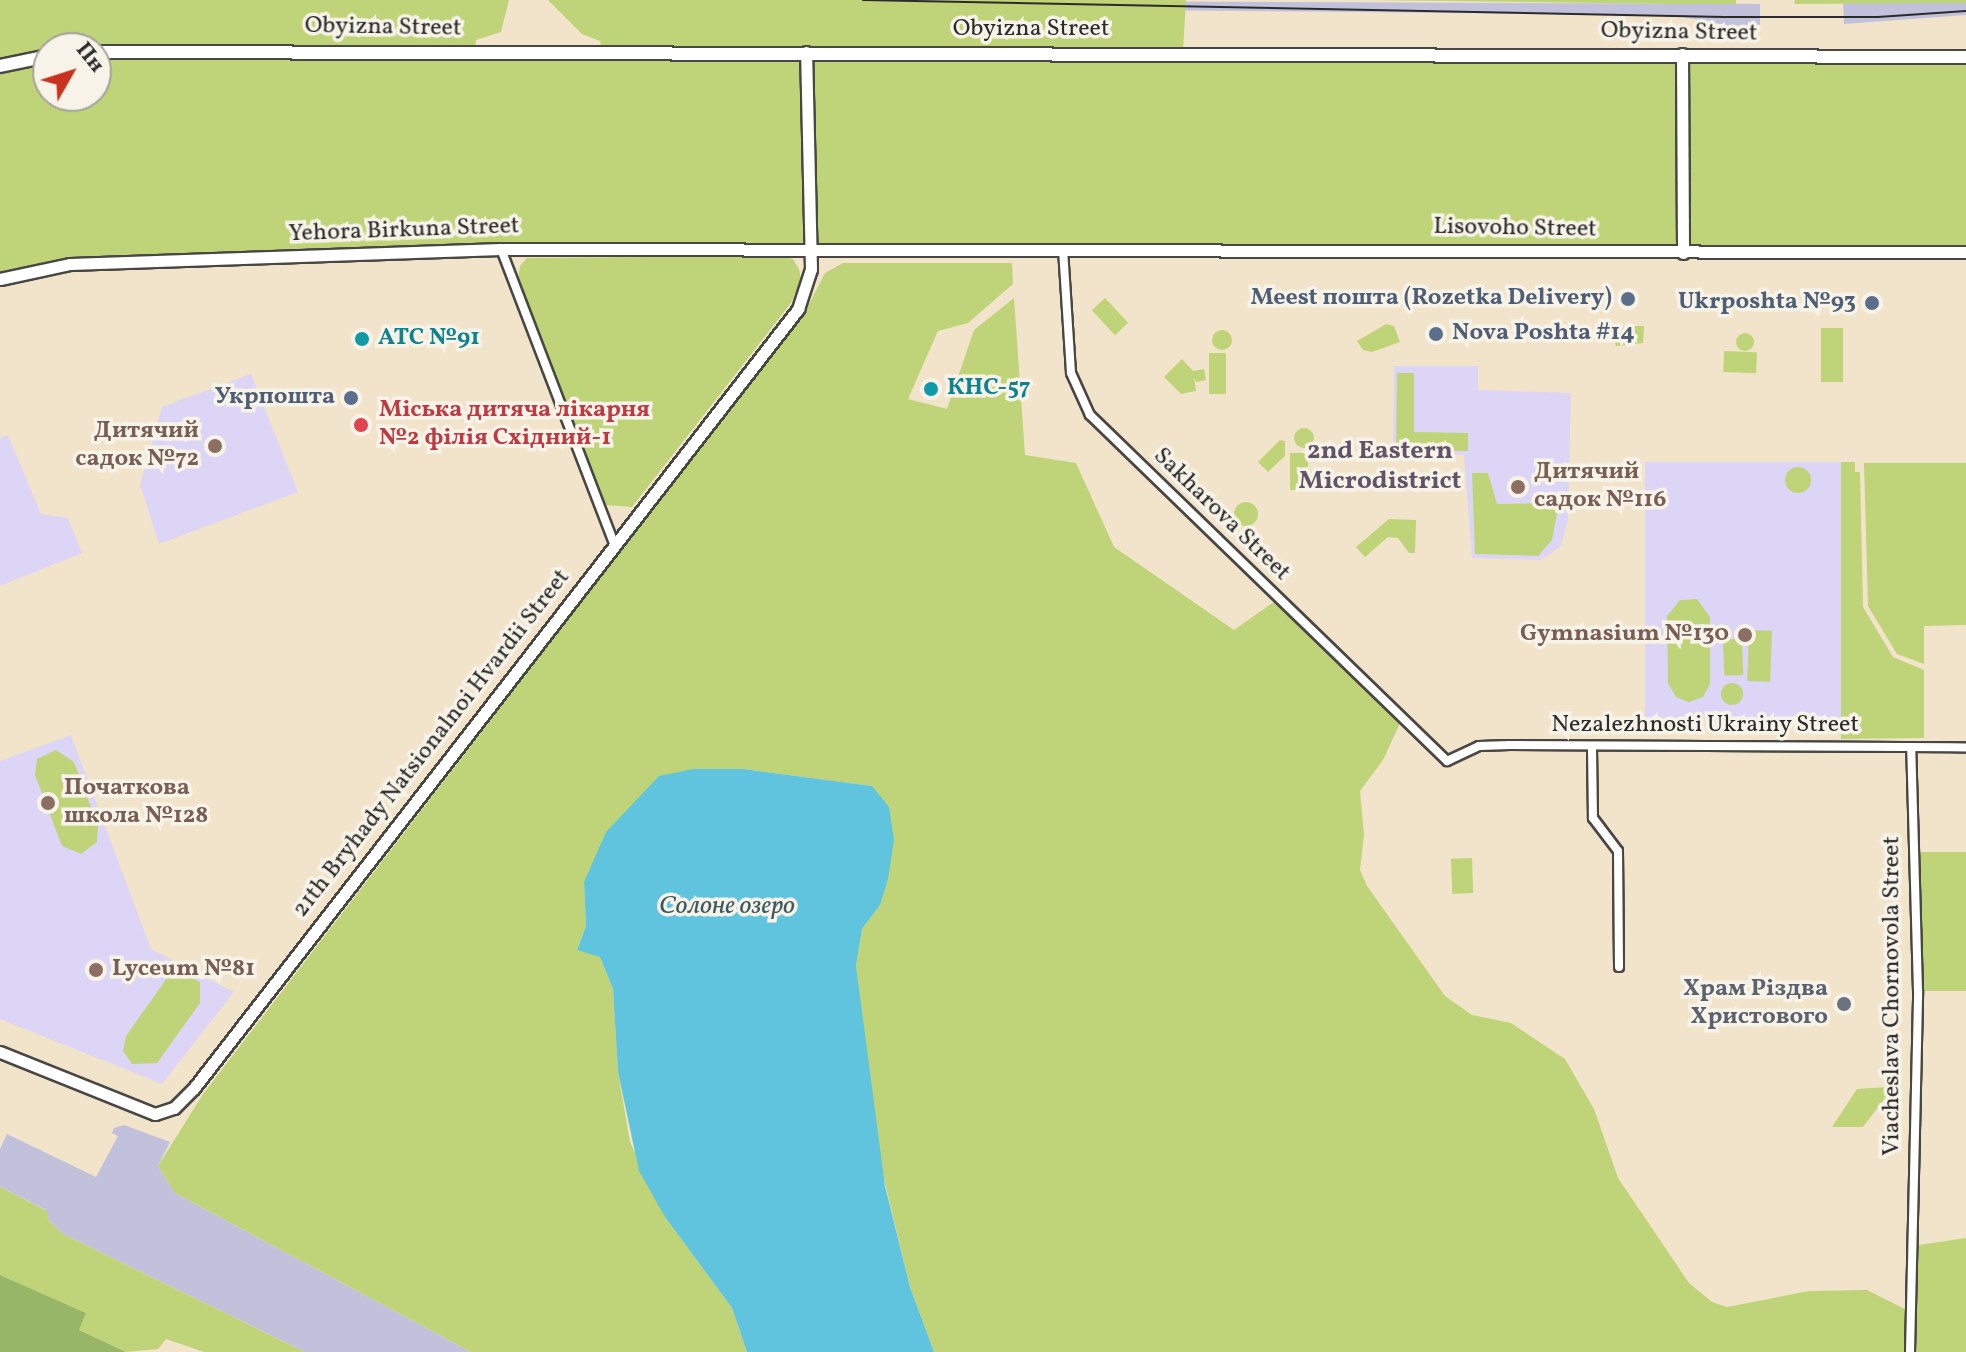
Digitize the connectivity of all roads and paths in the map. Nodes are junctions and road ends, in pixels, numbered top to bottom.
1 (112, 52) edge
2 (806, 52) junction
3 (1682, 54) junction
4 (1966, 57) edge
5 (32, 59) edge
6 (0, 66) edge
7 (811, 246) junction
8 (501, 249) junction
9 (1063, 249) junction
10 (1966, 252) edge
11 (1683, 253) junction
12 (0, 279) edge
13 (614, 544) junction
14 (1911, 747) junction
15 (1966, 747) edge
16 (1592, 748) junction
17 (1447, 761) joint
18 (1619, 967) dead end
19 (0, 1052) edge
20 (1910, 1352) edge

1 - 2 main road, Obyizna Street
2 - 3 main road, Obyizna Street
2 - 7 street, 21th Bryhady Natsionalnoi Hvardii Street
3 - 4 main road, Obyizna Street
3 - 11 street
5 - 6 main road
7 - 8 street, Yehora Birkuna Street
7 - 9 street, Yehora Birkuna Street
7 - 13 street, 21th Bryhady Natsionalnoi Hvardii Street
8 - 12 street, Yehora Birkuna Street
8 - 13 street
9 - 11 street, Lisovoho Street
9 - 17 street, Sakharova Street
10 - 11 street, Lisovoho Street
13 - 19 street, 21th Bryhady Natsionalnoi Hvardii Street
14 - 15 street, Nezalezhnosti Ukrainy Street
14 - 16 street, Nezalezhnosti Ukrainy Street
14 - 20 street, Viacheslava Chornovola Street
16 - 17 street, Nezalezhnosti Ukrainy Street
16 - 18 street

